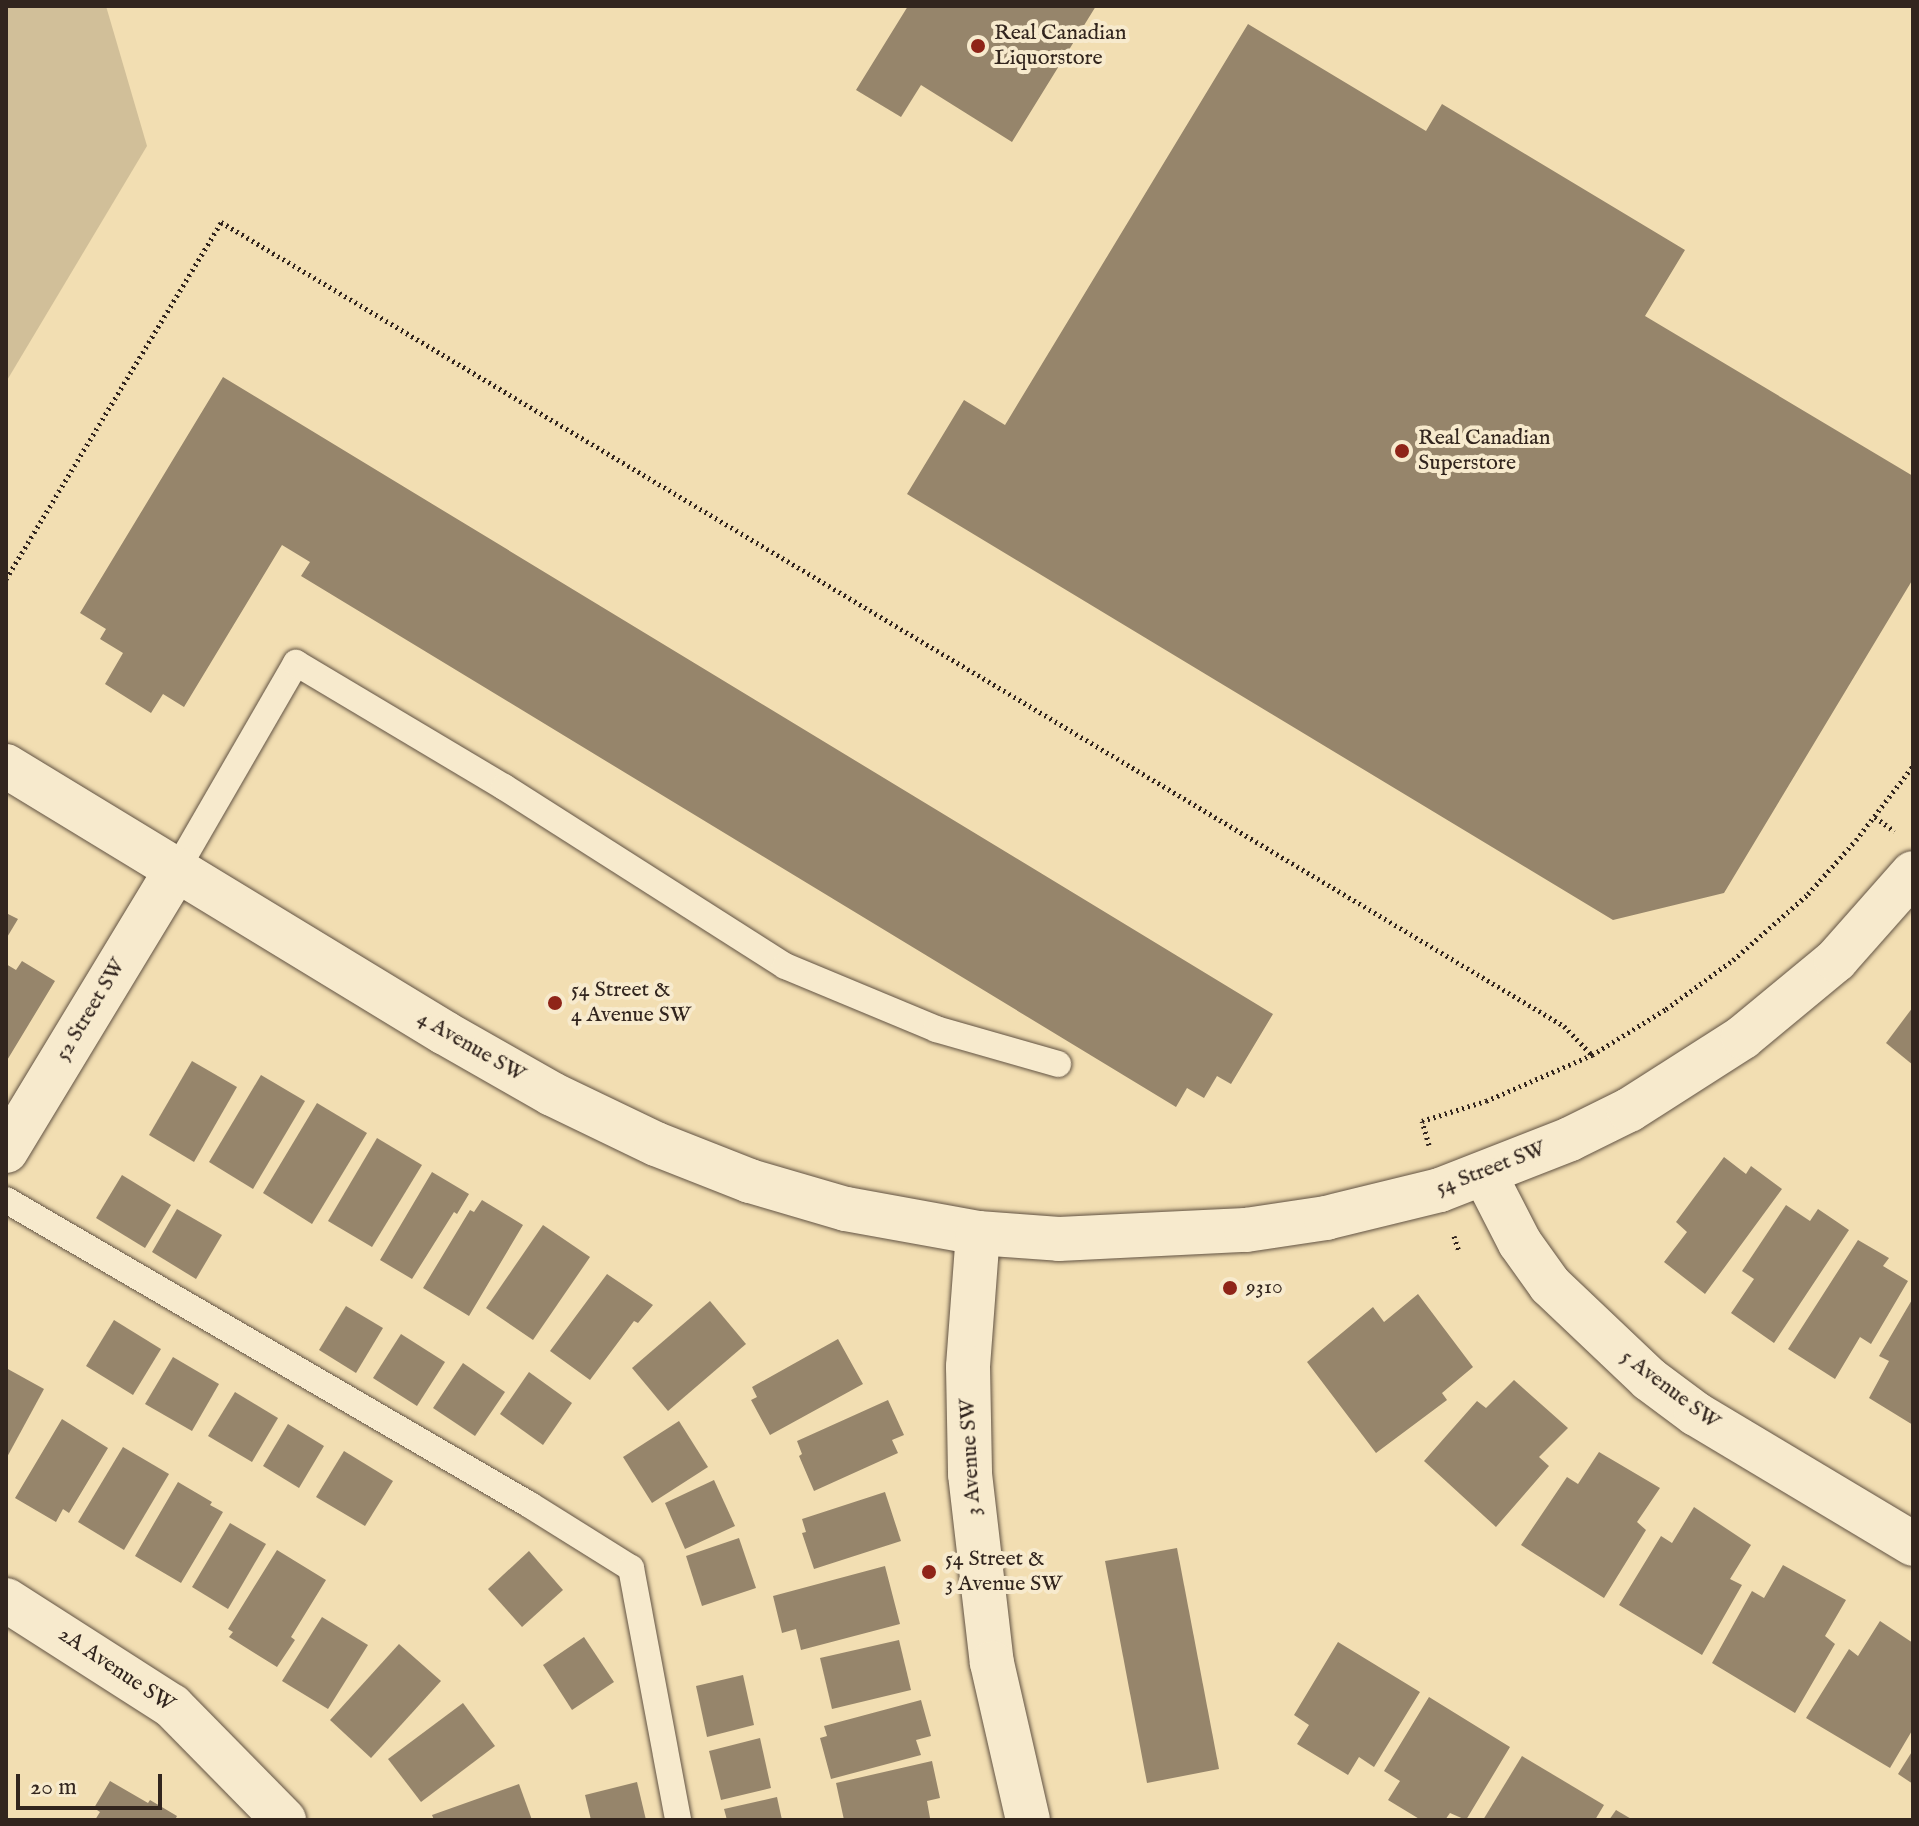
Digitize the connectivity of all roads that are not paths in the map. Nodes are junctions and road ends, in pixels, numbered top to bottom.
1 (6, 766) edge
2 (177, 869) junction
3 (1913, 873) edge
4 (1058, 1064) dead end
5 (6, 1151) edge
6 (1485, 1175) junction
7 (6, 1200) edge
8 (978, 1233) junction
9 (1913, 1544) edge
10 (6, 1600) edge
11 (284, 1820) edge
12 (678, 1820) edge
13 (1028, 1820) edge

1 - 2 street, 4 Avenue SW
2 - 4 lane
2 - 5 street, 52 Street SW
2 - 8 street, 4 Avenue SW
3 - 6 street, 54 Street SW
6 - 8 street, 54 Street SW
6 - 9 street, 5 Avenue SW
7 - 12 lane
8 - 13 street, 3 Avenue SW
10 - 11 street, 2A Avenue SW

